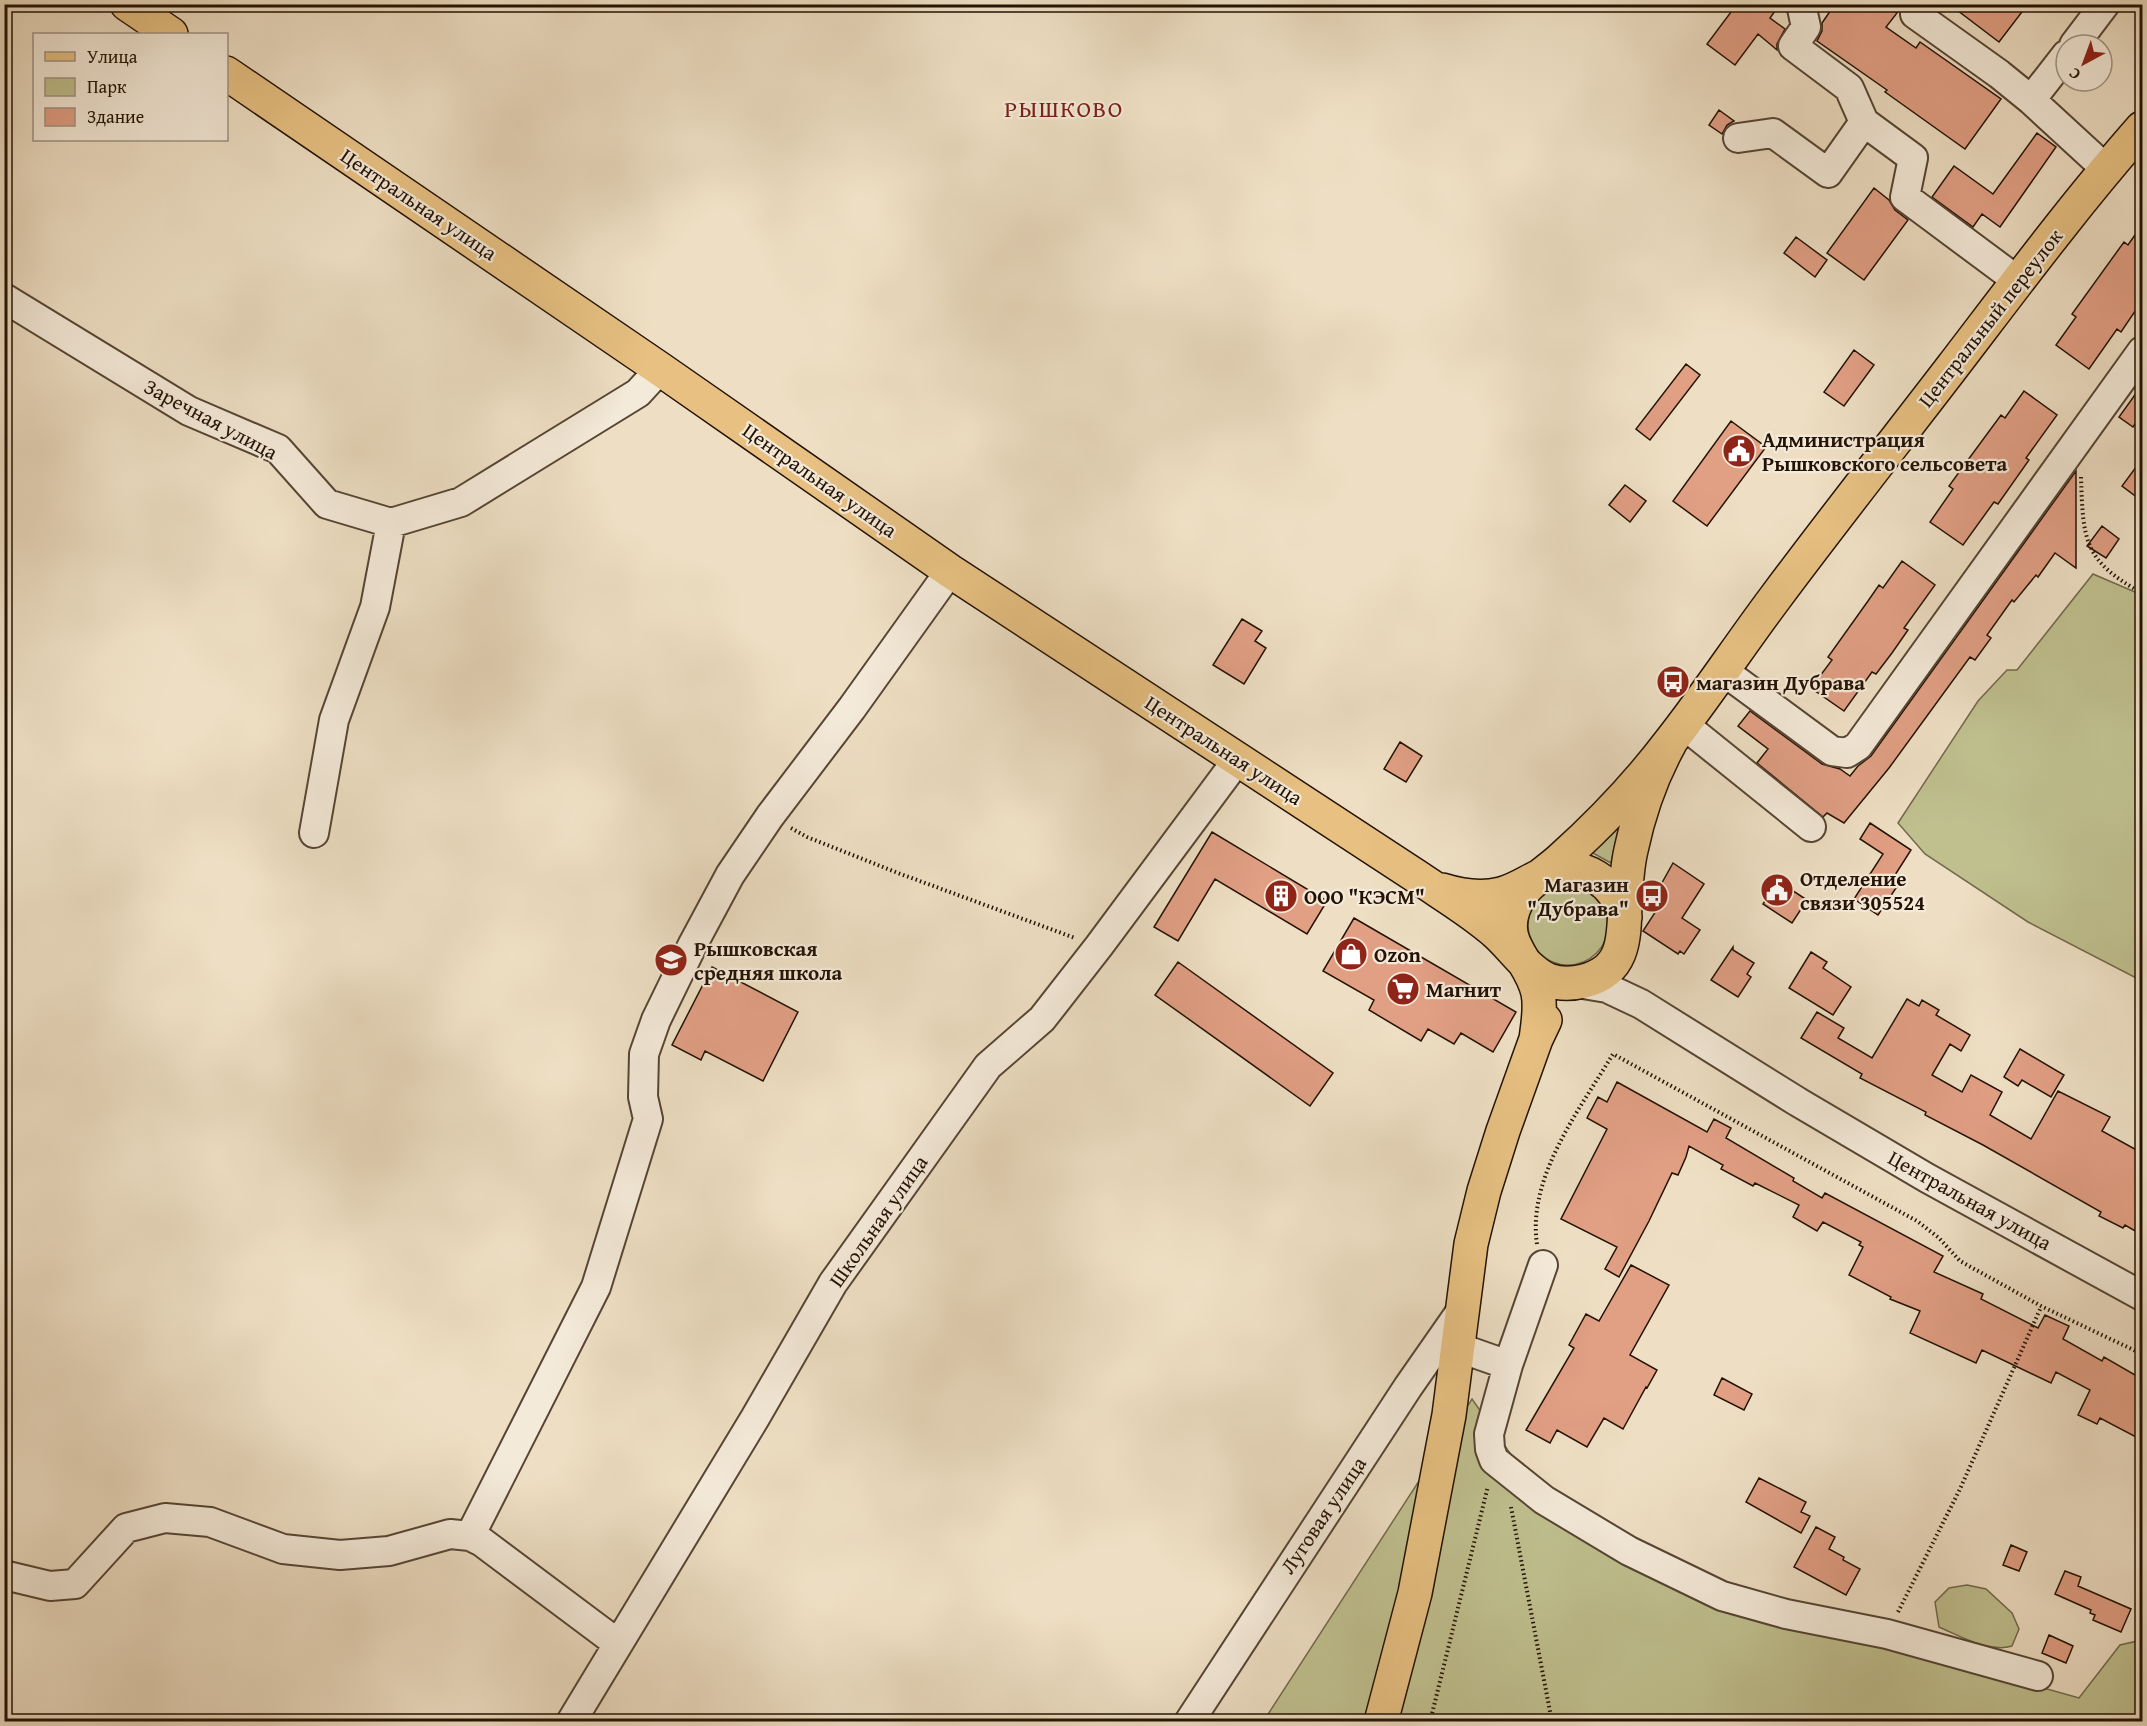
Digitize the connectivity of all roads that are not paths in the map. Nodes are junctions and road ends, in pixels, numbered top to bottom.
1 (127, 4) edge
2 (1801, 4) edge
3 (2105, 4) edge
4 (1915, 14) dead end
5 (170, 33) edge
6 (2083, 33) edge
7 (2054, 70) edge
8 (228, 74) edge
9 (2031, 100) junction
10 (1864, 122) junction
11 (2142, 128) edge
12 (1738, 138) dead end
13 (2106, 169) junction
14 (2018, 281) junction
15 (4, 298) edge
16 (2142, 351) edge
17 (660, 369) junction
18 (391, 523) junction
19 (950, 571) junction
20 (1722, 670) junction
21 (1676, 734) junction
22 (1238, 759) junction
23 (1811, 826) dead end
24 (314, 833) dead end
25 (1539, 877) junction
26 (1419, 878) junction
27 (1625, 917) junction
28 (1620, 952) junction
29 (1517, 953) junction
30 (1576, 983) junction
31 (1641, 1004) junction
32 (1536, 1039) junction
33 (1543, 1265) road end
34 (2142, 1296) edge
35 (1461, 1311) junction
36 (1457, 1347) junction
37 (1508, 1365) junction
38 (470, 1536) junction
39 (4, 1575) edge
40 (617, 1643) junction
41 (2038, 1676) dead end
42 (571, 1722) edge
43 (1188, 1722) edge
44 (1380, 1722) edge

1 - 5 main road
2 - 10 street
3 - 6 street
4 - 9 street
7 - 9 street
8 - 17 main road, Центральная улица
9 - 13 street
10 - 12 street
10 - 14 street
11 - 13 main road, Центральный переулок
13 - 14 main road, Центральный переулок
14 - 20 main road, Центральный переулок
15 - 18 street, Заречная улица
16 - 20 street
17 - 18 street
17 - 19 main road, Центральная улица
18 - 24 street
19 - 22 main road, Центральная улица
19 - 38 street
20 - 21 main road, Центральный переулок
21 - 23 street
21 - 25 main road
21 - 27 main road
22 - 26 main road, Центральная улица
22 - 40 street, Школьная улица
25 - 26 main road
25 - 27 main road
25 - 29 main road
26 - 29 main road
27 - 28 main road
28 - 30 main road
28 - 31 street
29 - 30 main road
29 - 32 main road
30 - 31 street
30 - 32 main road
31 - 34 street, Центральная улица
32 - 35 main road
33 - 37 street
35 - 36 main road
35 - 43 street, Луговая улица
36 - 37 street
36 - 44 main road
37 - 41 street
38 - 39 street
38 - 40 street
40 - 42 street, Школьная улица

